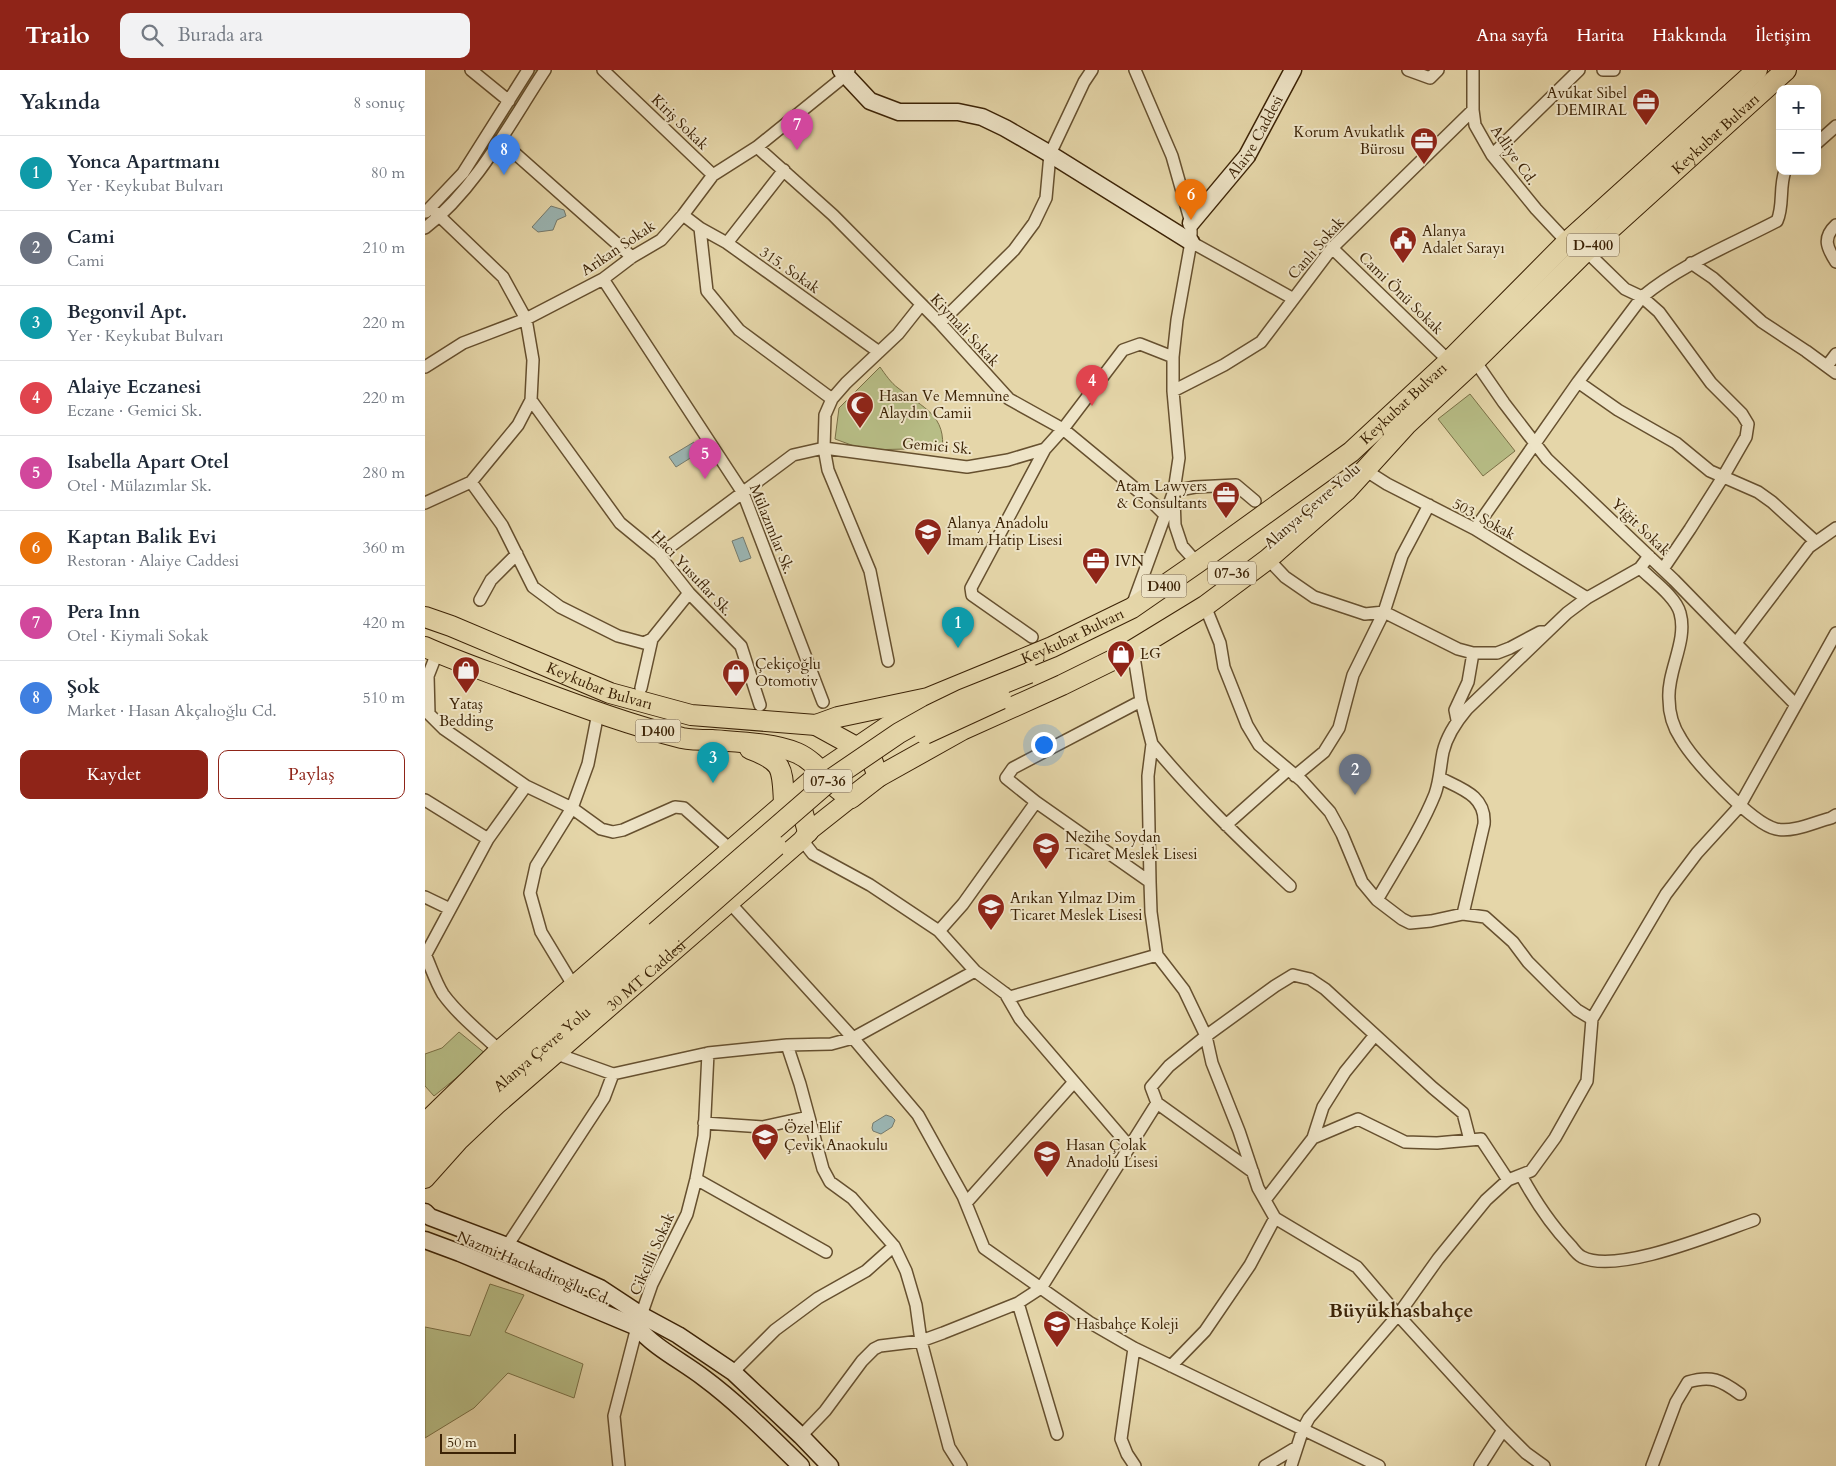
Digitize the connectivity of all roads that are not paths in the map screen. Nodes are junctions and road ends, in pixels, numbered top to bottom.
1 (471, 70) edge
2 (528, 70) edge
3 (545, 70) edge
4 (603, 70) edge
5 (1092, 70) edge
6 (1135, 70) edge
7 (1293, 70) edge
8 (1408, 70) edge
9 (1438, 70) edge
10 (1473, 70) edge
11 (1579, 70) edge
12 (1603, 70) edge
13 (1613, 70) edge
14 (1757, 70) edge
15 (1786, 70) edge
16 (845, 72) edge
17 (509, 101) junction
18 (1473, 110) junction
19 (1836, 126) edge
20 (1821, 139) edge
21 (499, 140) junction
22 (757, 147) junction
23 (1050, 154) junction
24 (1492, 155) junction
25 (783, 170) junction
26 (713, 175) junction
27 (1784, 175) edge
28 (428, 210) edge
29 (683, 215) junction
30 (440, 217) junction
31 (1191, 222) junction
32 (1836, 225) edge
33 (425, 228) edge
34 (700, 228) junction
35 (1191, 242) junction
36 (1567, 242) junction
37 (727, 244) junction
38 (1332, 248) junction
39 (1586, 251) junction
40 (632, 257) junction
41 (1836, 262) edge
42 (1691, 263) junction
43 (603, 279) junction
44 (1642, 297) junction
45 (1292, 298) junction
46 (921, 305) junction
47 (526, 319) junction
48 (940, 323) junction
49 (879, 352) junction
50 (1836, 354) edge
51 (1173, 358) junction
52 (1449, 361) junction
53 (1475, 362) junction
54 (425, 367) edge
55 (1831, 370) edge
56 (1579, 382) junction
57 (1173, 391) junction
58 (832, 399) junction
59 (531, 400) junction
60 (1406, 425) junction
61 (1063, 429) junction
62 (1535, 444) junction
63 (824, 448) junction
64 (1045, 450) junction
65 (1351, 452) junction
66 (1365, 470) junction
67 (1723, 477) junction
68 (471, 482) junction
69 (1174, 491) junction
70 (743, 492) junction
71 (1255, 502) dead end
72 (425, 503) edge
73 (1429, 505) junction
74 (1165, 515) junction
75 (1836, 528) edge
76 (1475, 529) junction
77 (1817, 542) junction
78 (517, 554) junction
79 (659, 555) junction
80 (1649, 556) junction
81 (1268, 559) junction
82 (1197, 563) junction
83 (1640, 568) junction
84 (1663, 569) junction
85 (689, 593) junction
86 (1587, 598) junction
87 (480, 600) dead end
88 (1205, 606) junction
89 (1132, 608) junction
90 (1384, 612) junction
91 (425, 618) edge
92 (1547, 633) junction
93 (1836, 633) edge
94 (1032, 637) dead end
95 (653, 639) junction
96 (1736, 642) junction
97 (431, 650) edge
98 (1133, 650) junction
99 (1473, 654) junction
100 (888, 661) dead end
101 (1031, 679) junction
102 (641, 688) dead end
103 (927, 698) junction
104 (1141, 701) junction
105 (823, 702) dead end
106 (760, 705) dead end
107 (1796, 705) junction
108 (910, 710) junction
109 (598, 713) junction
110 (1457, 720) junction
111 (816, 725) junction
112 (729, 741) junction
113 (1152, 744) junction
114 (855, 747) junction
115 (927, 750) junction
116 (822, 770) junction
117 (1292, 773) junction
118 (878, 777) junction
119 (1440, 778) junction
120 (525, 786) junction
121 (851, 798) junction
122 (425, 800) edge
123 (1036, 802) junction
124 (784, 803) junction
125 (1739, 806) junction
126 (572, 808) junction
127 (1836, 815) edge
128 (1226, 825) junction
129 (805, 836) junction
130 (488, 839) junction
131 (730, 849) junction
132 (1150, 882) junction
133 (1290, 886) dead end
134 (425, 897) edge
135 (1377, 900) junction
136 (729, 902) junction
137 (450, 909) junction
138 (1463, 914) junction
139 (939, 931) junction
140 (660, 938) junction
141 (425, 955) edge
142 (1157, 955) junction
143 (975, 971) junction
144 (573, 985) junction
145 (1005, 993) junction
146 (1592, 1019) junction
147 (1375, 1035) junction
148 (1206, 1036) junction
149 (853, 1038) junction
150 (787, 1045) junction
151 (499, 1050) junction
152 (708, 1053) junction
153 (557, 1054) junction
154 (613, 1074) junction
155 (1075, 1082) junction
156 (1157, 1103) junction
157 (808, 1117) junction
158 (425, 1122) edge
159 (704, 1123) junction
160 (1313, 1138) junction
161 (425, 1139) edge
162 (1470, 1140) junction
163 (1130, 1147) junction
164 (425, 1161) edge
165 (1253, 1172) junction
166 (1521, 1175) junction
167 (425, 1179) edge
168 (696, 1179) junction
169 (1508, 1180) junction
170 (1265, 1200) junction
171 (966, 1203) junction
172 (425, 1212) edge
173 (1275, 1218) junction
174 (1754, 1220) dead end
175 (425, 1223) edge
176 (425, 1231) edge
177 (425, 1240) edge
178 (507, 1246) junction
179 (894, 1246) junction
180 (826, 1252) dead end
181 (1041, 1288) junction
182 (1018, 1303) junction
183 (1399, 1315) junction
184 (639, 1321) junction
185 (921, 1341) junction
186 (1133, 1348) junction
187 (1171, 1366) junction
188 (733, 1372) junction
189 (1740, 1394) dead end
190 (1303, 1429) junction
191 (1503, 1430) junction
192 (1057, 1434) dead end
193 (801, 1436) junction
194 (1297, 1447) junction
195 (619, 1466) edge
196 (801, 1466) edge
197 (830, 1466) edge
198 (961, 1466) edge
199 (1135, 1466) edge
200 (1265, 1466) edge
201 (1291, 1466) edge
202 (1379, 1466) edge
203 (1480, 1466) edge
204 (1544, 1466) edge
205 (1652, 1466) edge

1 - 17 street
2 - 17 street
3 - 21 street
4 - 26 street, Kiriş Sokak
5 - 23 street
6 - 31 street
7 - 31 street, Alaiye Caddesi
8 - 9 street
10 - 18 street, Adliye Cd.
11 - 24 street
12 - 13 street
14 - 36 highway, Keykubat Bulvarı / D400
15 - 39 highway, Keykubat Bulvarı / D-400
16 - 22 street, Arikan Sokak
16 - 23 street
17 - 28 street
18 - 24 street, Adliye Cd.
18 - 38 street, Canlı Sokak
19 - 20 street
21 - 30 street
21 - 40 street
22 - 25 street, Kiymali Sokak
22 - 26 street, Arikan Sokak
23 - 35 street
23 - 48 street
24 - 36 street, Adliye Cd.
25 - 37 street
25 - 46 street, Kiymali Sokak
26 - 29 street, Arikan Sokak
27 - 42 street
28 - 30 street
29 - 34 street, 315. Sokak
29 - 40 street, Arikan Sokak
30 - 33 street
30 - 47 street
31 - 35 street
32 - 41 street
34 - 37 street, 315. Sokak
34 - 58 street
35 - 45 street
35 - 51 street
36 - 52 highway, Keykubat Bulvarı / D400
37 - 49 street, 315. Sokak
38 - 45 street, Canlı Sokak
38 - 52 street, Cami Önü Sokak
39 - 44 street
39 - 53 highway, Keykubat Bulvarı / D-400
40 - 43 street, Arikan Sokak
42 - 44 street
42 - 55 street
43 - 47 street, Arikan Sokak
43 - 70 street, Mülazımlar Sk.
44 - 56 street
44 - 67 street
45 - 57 street, Canlı Sokak
46 - 48 street, Kiymali Sokak
46 - 49 street
47 - 54 street, Arikan Sokak
47 - 59 street
48 - 61 street, Kiymali Sokak
49 - 58 street
50 - 55 street
51 - 57 street
51 - 61 street
52 - 65 highway, Keykubat Bulvarı / D400
53 - 60 highway, Keykubat Bulvarı / D-400
53 - 62 street, Yiğit Sokak
56 - 62 street
56 - 67 street
57 - 69 street
58 - 63 street
59 - 68 street
59 - 79 street, Hacı Yusuflar Sk.
60 - 66 highway, D400
60 - 101 highway, Alanya Çevre Yolu / 07-36
61 - 64 street
61 - 74 street, Kiymali Sokak
62 - 76 street
62 - 80 street, Yiğit Sokak
63 - 64 street, Gemici Sk.
63 - 70 street
63 - 100 street
64 - 94 street
65 - 82 highway, Keykubat Bulvarı / D400
65 - 101 highway, Alanya Çevre Yolu / 07-36
66 - 73 street, 503. Sokak
66 - 81 highway, D400
67 - 77 street
67 - 84 street
68 - 72 street
68 - 78 street
69 - 71 street
69 - 74 street
69 - 82 street
70 - 79 street
70 - 105 street, Mülazımlar Sk.
73 - 76 street, 503. Sokak
73 - 90 street
74 - 89 street
75 - 77 street
76 - 86 street, 503. Sokak
77 - 96 street
78 - 87 street
78 - 95 street
79 - 85 street, Hacı Yusuflar Sk.
80 - 83 street
80 - 84 street, Yiğit Sokak
81 - 88 highway, D400
81 - 90 street
82 - 89 highway, Keykubat Bulvarı / D400
83 - 86 street
83 - 125 street
84 - 96 street, Yiğit Sokak
85 - 95 street
85 - 106 street, Hacı Yusuflar Sk.
86 - 92 street
88 - 98 highway, D400
88 - 117 street
89 - 103 highway, Keykubat Bulvarı / D400
90 - 99 street
90 - 117 street
91 - 111 highway, Keykubat Bulvarı / D400
92 - 99 street
92 - 110 street
93 - 107 street
95 - 102 street
96 - 107 street, Yiğit Sokak
97 - 109 highway, Keykubat Bulvarı / D400
97 - 120 street
98 - 104 street
98 - 115 highway, D400
99 - 110 street
101 - 140 highway, Keykubat Bulvarı, bridge
103 - 108 main road
103 - 111 highway, Keykubat Bulvarı / D400
104 - 113 street
104 - 123 street
107 - 125 street
108 - 114 main road
108 - 115 highway
109 - 112 highway, Keykubat Bulvarı / D400
109 - 126 street
110 - 119 street
111 - 114 highway
112 - 116 highway, Keykubat Bulvarı / D400
112 - 124 highway
113 - 128 street
113 - 132 street
114 - 116 main road
114 - 118 highway
115 - 118 highway, D400
116 - 121 highway, Keykubat Bulvarı / D400
116 - 124 main road
117 - 128 street
117 - 135 street
118 - 121 highway, D400
119 - 135 street
119 - 138 street
120 - 126 street
120 - 130 street
121 - 129 main road, 30 MT Caddesi
122 - 130 street
123 - 132 street
123 - 139 street
124 - 129 highway
124 - 131 main road
125 - 127 street
125 - 146 street
126 - 131 street
126 - 144 street
128 - 133 street
129 - 136 main road, 30 MT Caddesi
129 - 139 street
130 - 137 street
131 - 144 main road
132 - 142 street
134 - 137 street
135 - 138 street
136 - 149 street
136 - 153 main road, 30 MT Caddesi
137 - 141 street
138 - 146 street
139 - 143 street
140 - 161 highway, Alanya Çevre Yolu
140 - 164 highway, Alanya Çevre Yolu
141 - 151 street
142 - 145 street
142 - 148 street
143 - 145 street
143 - 149 street
144 - 151 main road
145 - 155 street
146 - 166 street
147 - 148 street
147 - 160 street
147 - 162 street
148 - 156 street
148 - 165 street
149 - 150 street
149 - 171 street
150 - 152 street
150 - 157 street
151 - 158 main road
152 - 154 street
152 - 159 street, Cikcilli Sokak
153 - 154 street
153 - 167 main road, 30 MT Caddesi
154 - 178 street
155 - 163 street
155 - 171 street
156 - 163 street
156 - 165 street
157 - 159 street
157 - 179 street
159 - 168 street, Cikcilli Sokak
160 - 162 street
160 - 170 street
162 - 169 street
163 - 181 street
165 - 170 street
166 - 169 street
166 - 174 street
168 - 180 street
168 - 184 street, Cikcilli Sokak
169 - 183 street
170 - 173 street
171 - 181 street
172 - 178 street
173 - 183 street
173 - 187 street
175 - 184 street, Nazmi Hacıkadiroğlu Cd.
176 - 184 street, Nazmi Hacıkadiroğlu Cd.
177 - 184 street
178 - 184 street
179 - 185 street
179 - 188 street
181 - 182 street
181 - 186 street
182 - 185 street
182 - 192 street
183 - 190 street
183 - 191 street
184 - 188 street
184 - 195 street, Cikcilli Sokak
184 - 196 street
185 - 193 street
185 - 198 street
186 - 187 street
186 - 199 street
187 - 190 street
188 - 193 street
189 - 205 street
190 - 194 street
190 - 202 street
191 - 203 street
191 - 204 street
193 - 197 street
194 - 200 street
194 - 201 street

